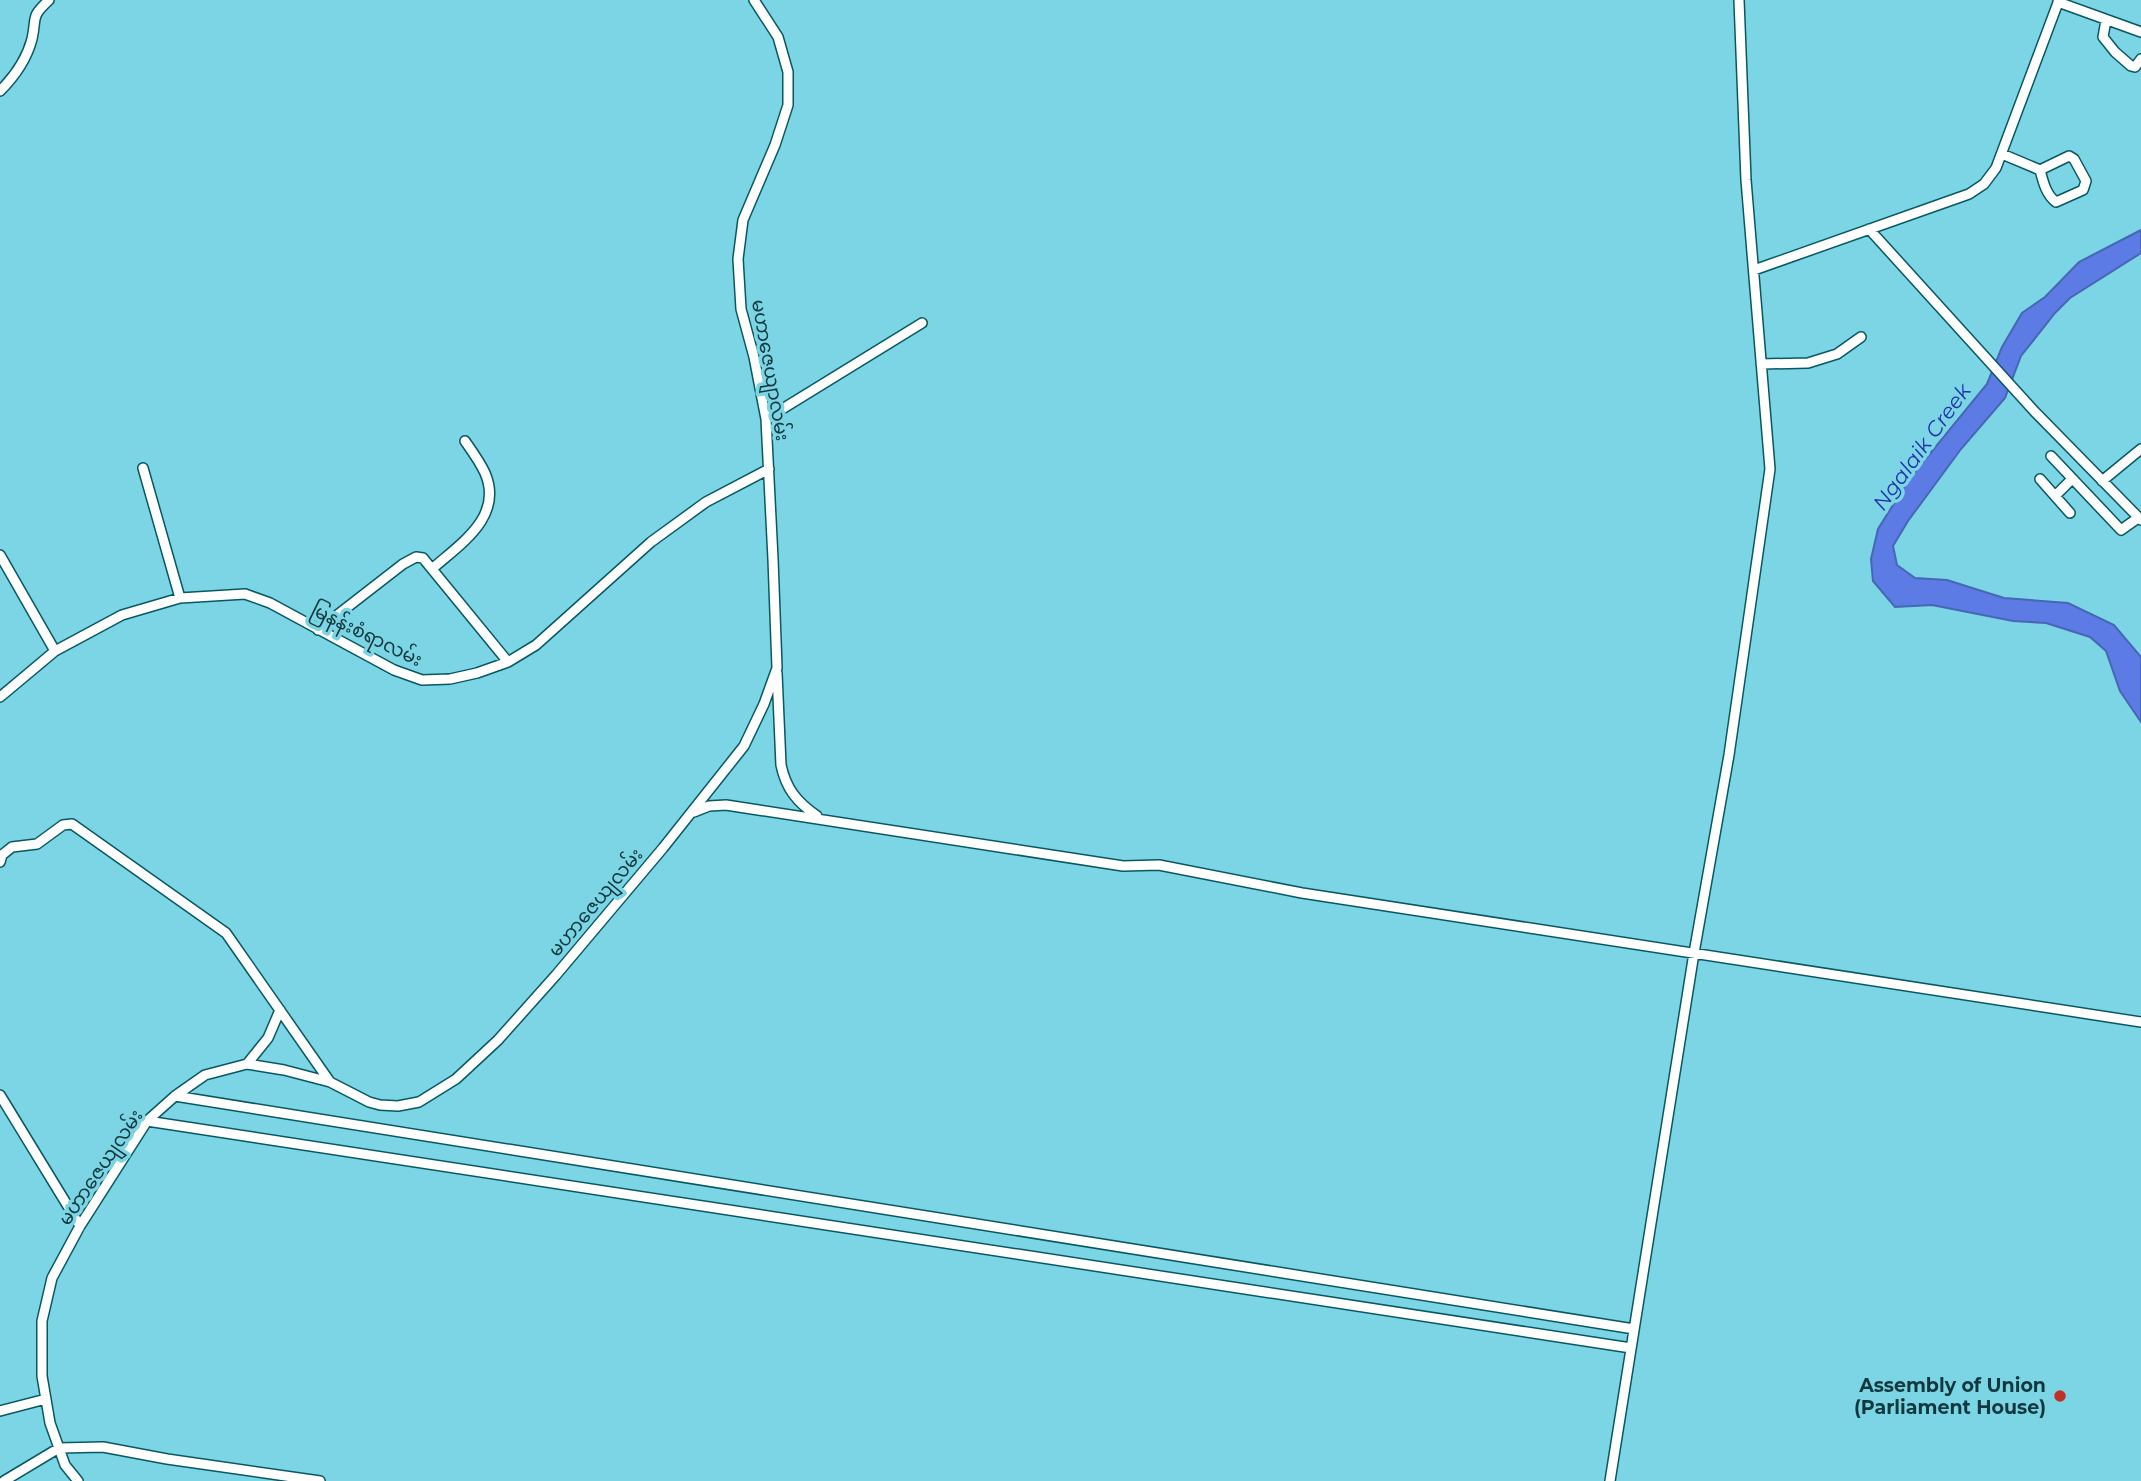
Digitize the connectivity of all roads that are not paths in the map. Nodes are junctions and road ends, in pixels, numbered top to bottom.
1 (49, 0) edge
2 (754, 0) edge
3 (1739, 0) edge
4 (2059, 1) edge
5 (2106, 20) junction
6 (2141, 32) edge
7 (2141, 59) edge
8 (0, 91) edge
9 (2002, 154) junction
10 (2040, 170) junction
11 (1869, 229) junction
12 (1754, 270) junction
13 (922, 323) dead end
14 (1861, 337) dead end
15 (1761, 364) junction
16 (766, 419) junction
17 (465, 441) dead end
18 (2141, 449) edge
19 (2051, 456) dead end
20 (143, 468) dead end
21 (769, 469) junction
22 (2040, 479) dead end
23 (2072, 479) junction
24 (2102, 481) junction
25 (2055, 496) junction
26 (2070, 513) dead end
27 (2139, 519) edge
28 (0, 555) edge
29 (432, 569) junction
30 (180, 598) junction
31 (318, 630) junction
32 (55, 651) junction
33 (508, 662) junction
34 (776, 668) junction
35 (0, 697) edge
36 (711, 786) joint
37 (692, 813) junction
38 (821, 819) junction
39 (0, 862) edge
40 (1694, 953) junction
41 (280, 1010) junction
42 (2141, 1022) edge
43 (247, 1063) junction
44 (330, 1082) junction
45 (0, 1095) edge
46 (176, 1096) junction
47 (147, 1121) junction
48 (80, 1226) junction
49 (1634, 1329) junction
50 (1631, 1348) junction
51 (46, 1399) junction
52 (0, 1411) edge
53 (59, 1448) junction
54 (4, 1481) edge
55 (78, 1481) edge
56 (320, 1481) edge
57 (1610, 1481) edge

1 - 8 street
2 - 16 street, မဟာဇေယျာလမ်း
3 - 12 street
4 - 5 street
4 - 9 street
5 - 6 street
5 - 7 street
9 - 10 street
9 - 11 street
10 - 10 street
11 - 12 street
11 - 24 street
12 - 15 street
13 - 16 street
14 - 15 street
15 - 40 street
16 - 21 street, မဟာဇေယျာလမ်း
17 - 29 street
18 - 24 street
19 - 23 street
20 - 30 street
21 - 33 street, မြနန်းစံရာလမ်း
21 - 34 street, မဟာဇေယျာလမ်း
22 - 25 street
23 - 25 street
23 - 27 street
24 - 27 street
25 - 26 street
28 - 32 street
29 - 31 street
29 - 33 street
30 - 31 street, မြနန်းစံရာလမ်း
30 - 32 street, မြနန်းစံရာလမ်း
31 - 33 street, မြနန်းစံရာလမ်း
32 - 35 street, မြနန်းစံရာလမ်း
34 - 36 street, မဟာဇေယျာလမ်း
34 - 38 street
36 - 37 street, မဟာဇေယျလမ်း
37 - 38 street
37 - 44 street, မဟာဇေယျလမ်း
38 - 40 street
39 - 41 street
40 - 42 street
40 - 49 street
41 - 43 street
41 - 44 street
43 - 44 street, မဟာဇေယျလမ်း
43 - 46 street, မဟာဇေယျလမ်း
45 - 48 street
46 - 47 street, မဟာဇေယျလမ်း
46 - 49 street
47 - 48 street, မဟာဇေယျလမ်း
47 - 50 street
48 - 51 street, မဟာဇေယျလမ်း
49 - 50 street
50 - 57 street
51 - 52 street
51 - 53 street, မဟာဇေယျလမ်း
53 - 54 street
53 - 55 street, မဟာဇေယျလမ်း
53 - 56 street

